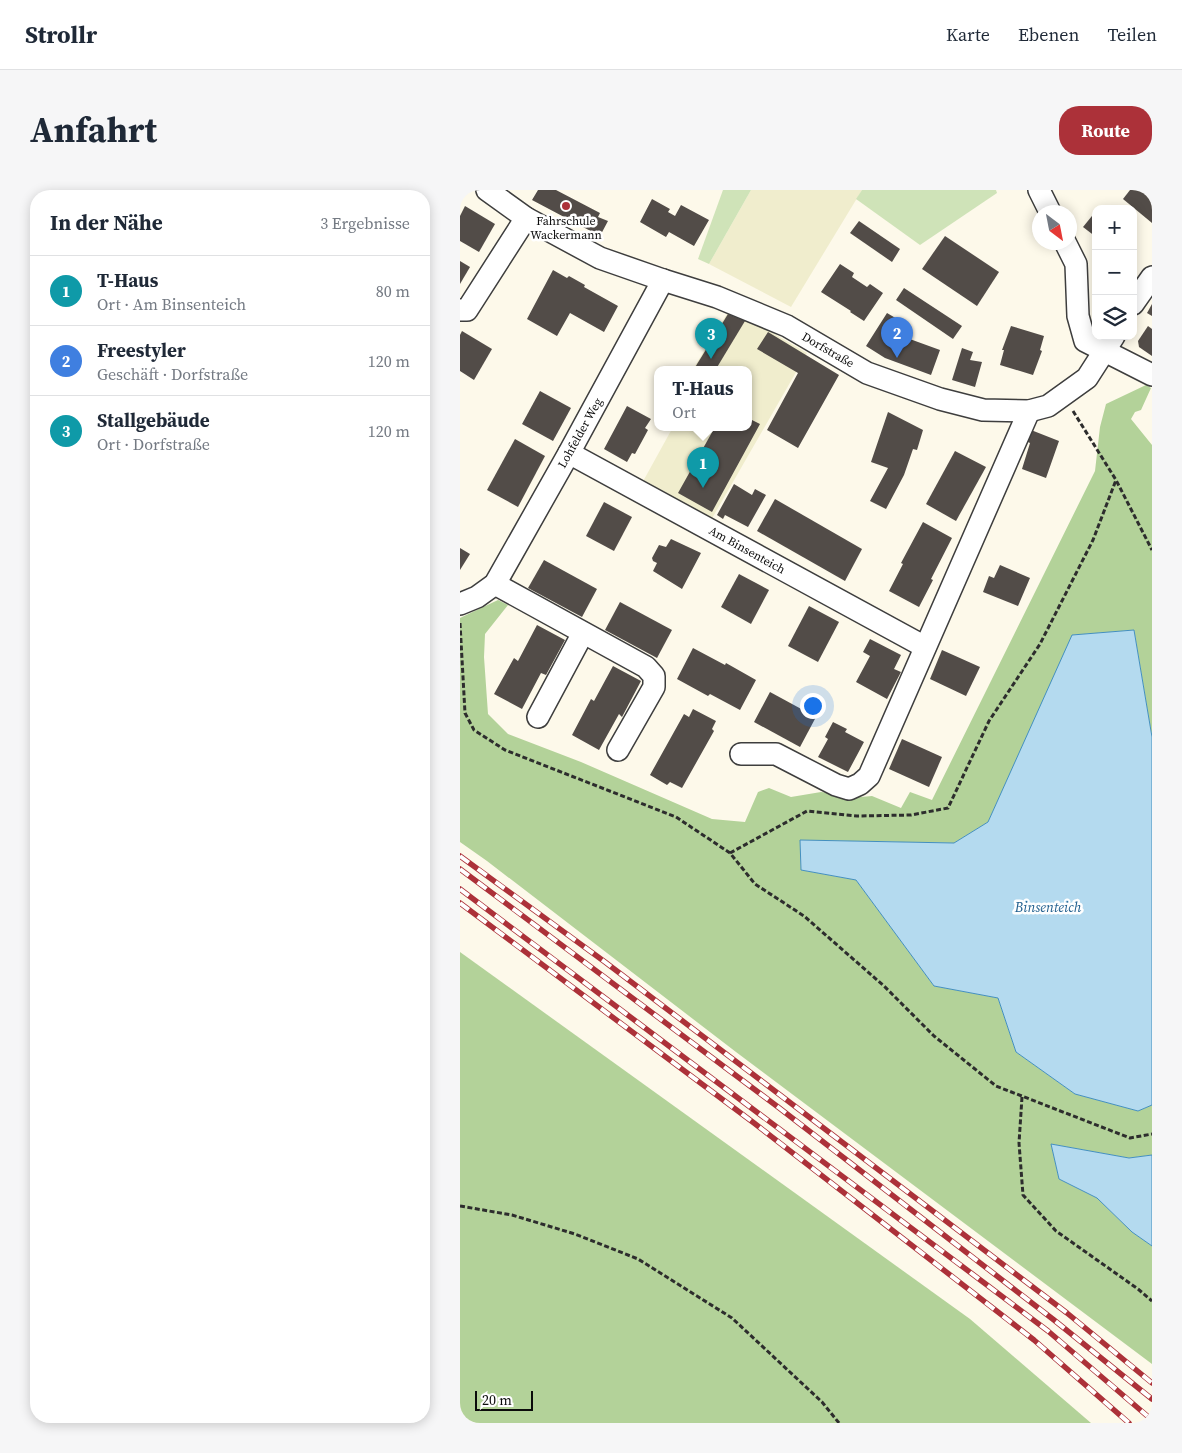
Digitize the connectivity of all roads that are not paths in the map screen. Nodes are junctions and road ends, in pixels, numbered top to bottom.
1 (487, 190) edge
2 (1039, 190) edge
3 (1046, 205) edge
4 (526, 218) junction
5 (1069, 250) edge
6 (1152, 277) edge
7 (663, 280) junction
8 (1137, 298) edge
9 (460, 310) edge
10 (1109, 344) edge
11 (1152, 375) edge
12 (1029, 411) junction
13 (569, 453) junction
14 (495, 584) junction
15 (460, 604) edge
16 (583, 633) junction
17 (925, 647) junction
18 (538, 717) dead end
19 (618, 750) dead end
20 (742, 754) dead end

1 - 4 street, Dorfstraße
2 - 3 street
4 - 7 street, Dorfstraße
4 - 9 street
5 - 10 street
6 - 8 street
7 - 12 street, Dorfstraße
7 - 13 street, Lohfelder Weg
10 - 11 street
10 - 12 street, Dorfstraße
12 - 17 street
13 - 14 street, Lohfelder Weg
13 - 17 street, Am Binsenteich
14 - 15 street, Lohfelder Weg
14 - 16 street
16 - 18 street
16 - 19 street
17 - 20 street

